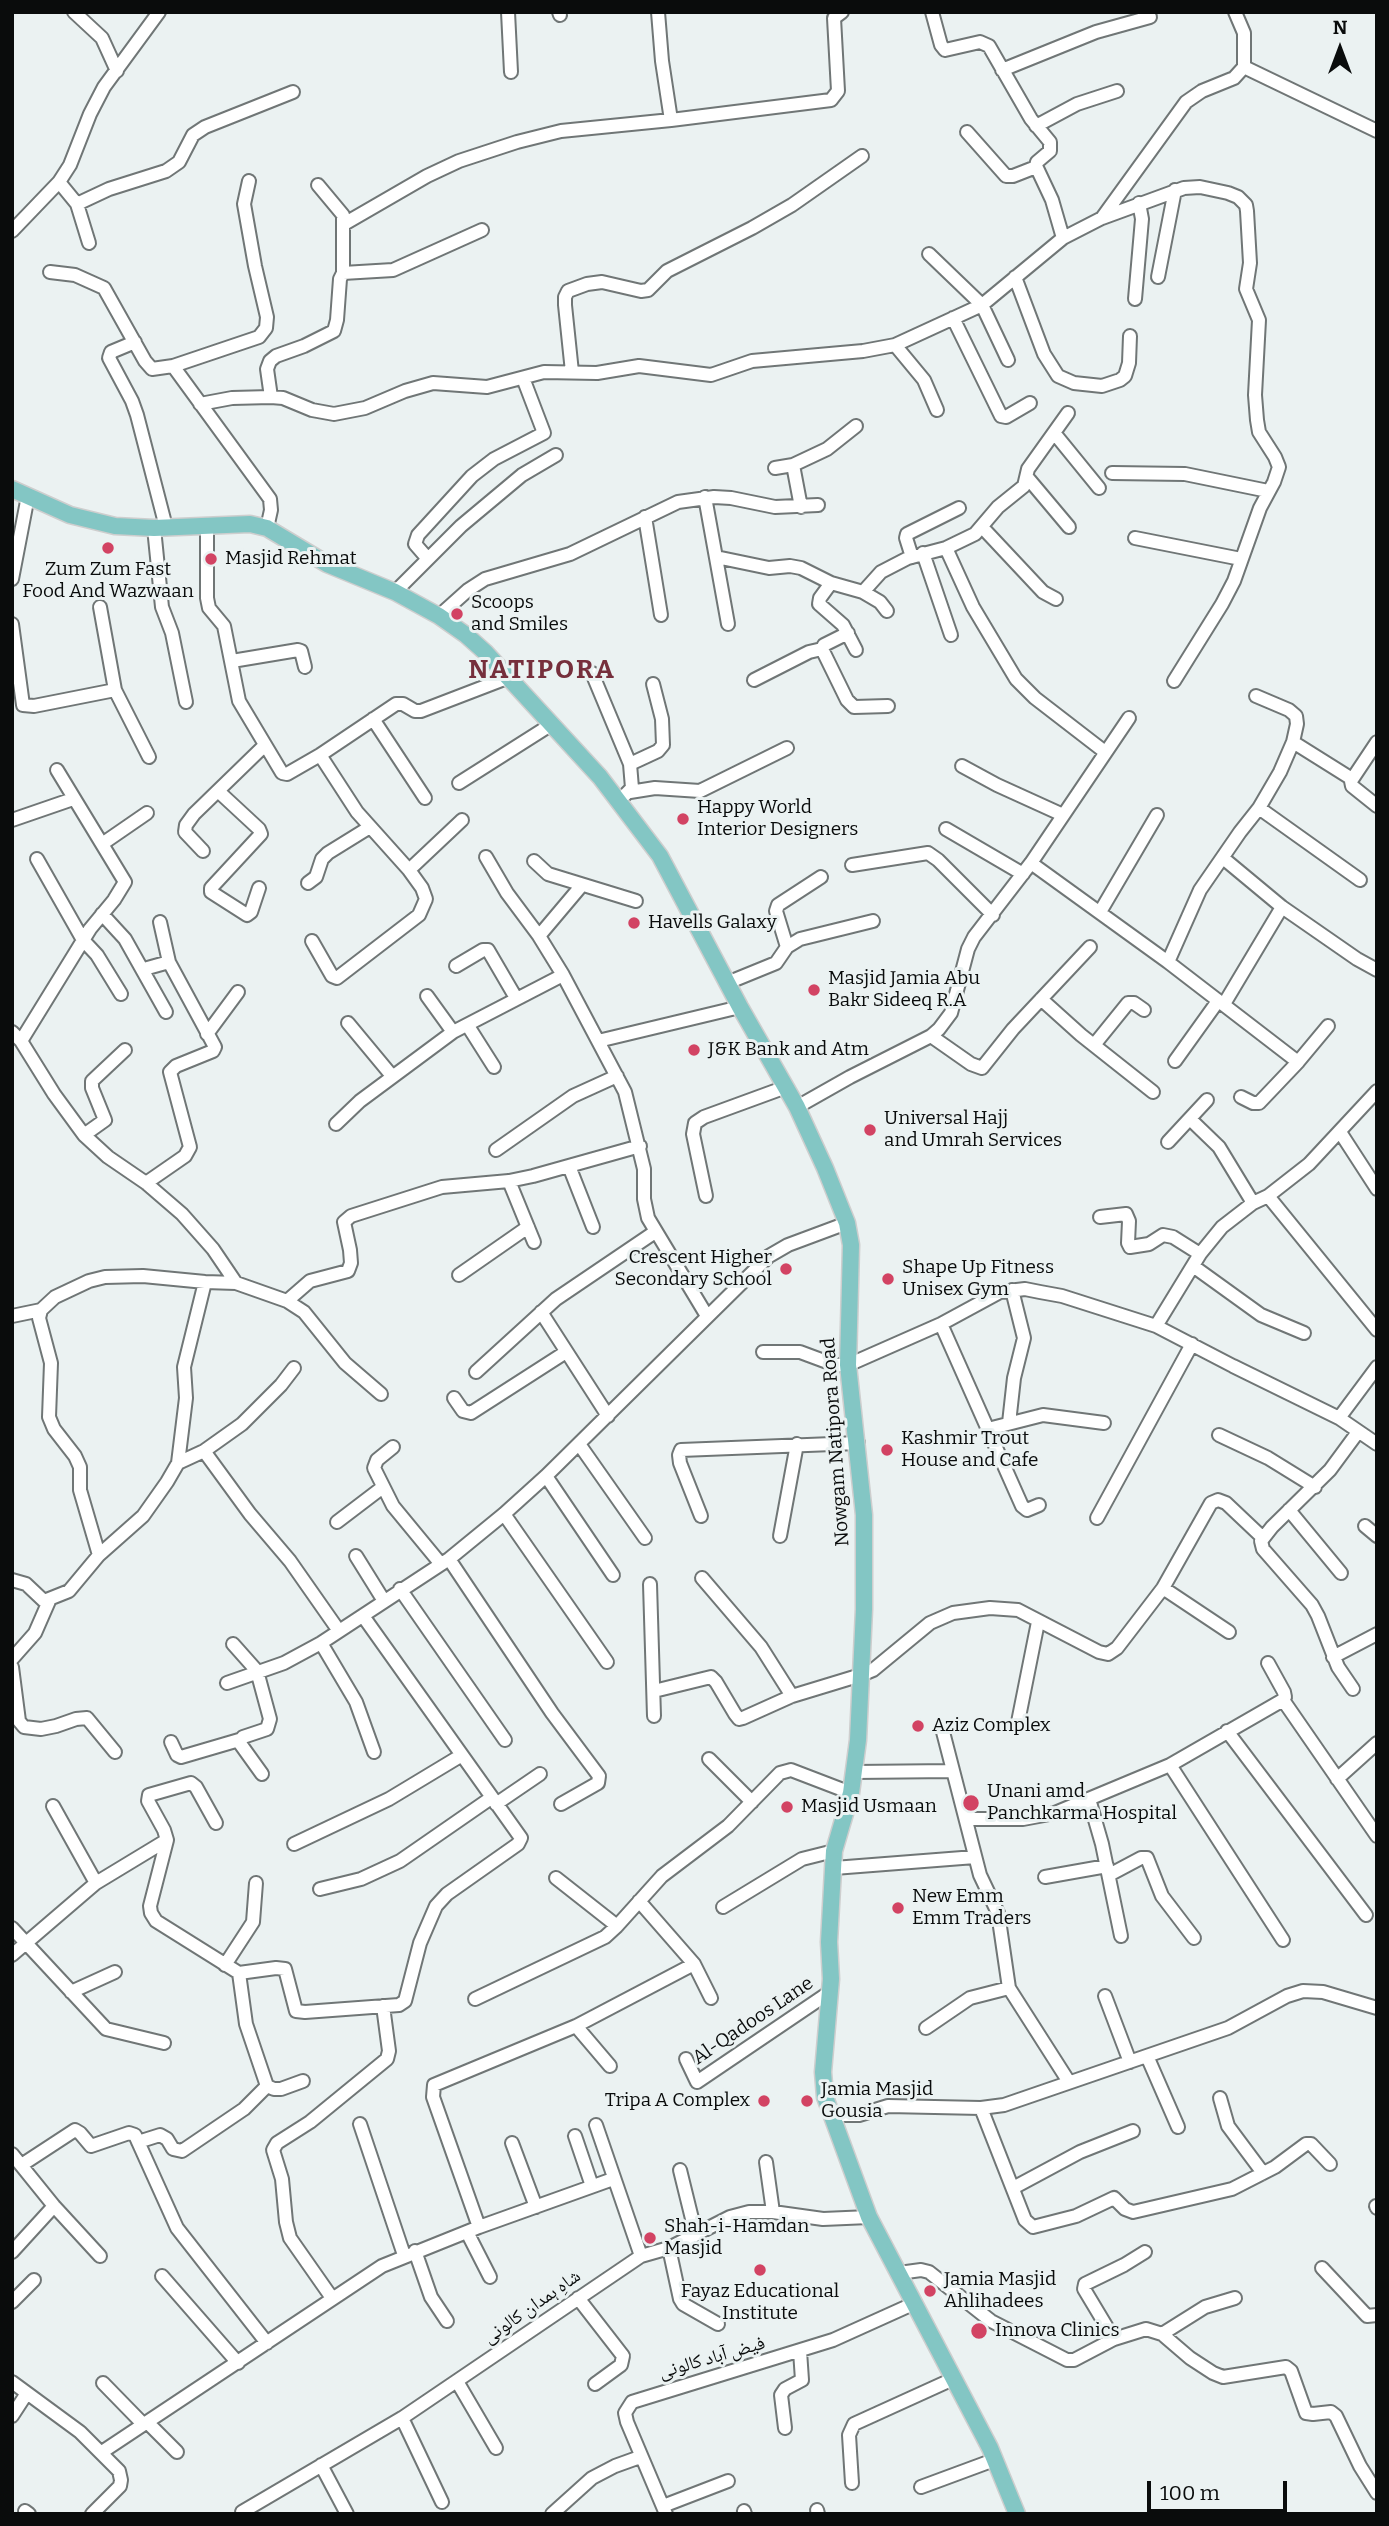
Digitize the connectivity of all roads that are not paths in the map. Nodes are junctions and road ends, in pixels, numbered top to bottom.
1 (74, 12) edge
2 (159, 12) edge
3 (508, 12) edge
4 (658, 12) edge
5 (842, 12) edge
6 (932, 12) edge
7 (1235, 12) edge
8 (1150, 17) dead end
9 (1244, 67) junction
10 (1002, 70) junction
11 (117, 71) junction
12 (511, 72) dead end
13 (1117, 91) dead end
14 (293, 92) dead end
15 (671, 120) junction
16 (1036, 126) junction
17 (1377, 131) edge
18 (967, 132) dead end
19 (862, 156) dead end
20 (1036, 167) junction
21 (249, 181) dead end
22 (59, 182) junction
23 (318, 185) dead end
24 (1175, 190) junction
25 (1139, 203) junction
26 (77, 204) junction
27 (1102, 218) junction
28 (344, 224) junction
29 (482, 230) dead end
30 (12, 231) edge
31 (1063, 239) junction
32 (89, 243) dead end
33 (929, 254) dead end
34 (50, 272) dead end
35 (343, 273) junction
36 (1015, 277) junction
37 (1158, 277) dead end
38 (1135, 299) dead end
39 (982, 305) junction
40 (953, 318) junction
41 (1130, 337) dead end
42 (135, 342) junction
43 (895, 345) junction
44 (1008, 360) dead end
45 (173, 366) junction
46 (572, 372) junction
47 (523, 378) junction
48 (271, 397) junction
49 (1030, 403) dead end
50 (200, 404) junction
51 (937, 410) dead end
52 (1068, 413) dead end
53 (856, 426) dead end
54 (1055, 434) junction
55 (555, 454) dead end
56 (793, 465) junction
57 (775, 468) dead end
58 (1112, 473) dead end
59 (1027, 477) junction
60 (1099, 488) dead end
61 (12, 489) edge
62 (1268, 491) junction
63 (28, 496) junction
64 (705, 496) junction
65 (818, 505) dead end
66 (801, 507) junction
67 (960, 508) dead end
68 (645, 517) junction
69 (207, 525) junction
70 (160, 527) junction
71 (982, 527) junction
72 (1069, 527) dead end
73 (267, 528) junction
74 (1135, 538) dead end
75 (946, 548) junction
76 (918, 555) junction
77 (716, 557) junction
78 (428, 559) junction
79 (1241, 559) junction
80 (12, 578) edge
81 (831, 583) junction
82 (395, 592) junction
83 (863, 592) junction
84 (1056, 599) dead end
85 (100, 607) dead end
86 (887, 611) dead end
87 (661, 615) dead end
88 (439, 616) junction
89 (12, 624) edge
90 (728, 624) dead end
91 (848, 633) junction
92 (951, 635) dead end
93 (822, 649) junction
94 (856, 650) dead end
95 (232, 661) junction
96 (305, 667) dead end
97 (592, 673) dead end
98 (507, 678) junction
99 (754, 680) dead end
100 (1174, 681) dead end
101 (653, 684) dead end
102 (115, 690) junction
103 (1255, 696) dead end
104 (186, 702) dead end
105 (888, 706) dead end
106 (1129, 718) dead end
107 (373, 719) junction
108 (552, 724) junction
109 (1293, 742) junction
110 (1377, 742) edge
111 (264, 746) junction
112 (787, 748) dead end
113 (1105, 752) junction
114 (320, 755) junction
115 (149, 757) dead end
116 (630, 764) junction
117 (962, 766) dead end
118 (57, 770) dead end
119 (1352, 779) junction
120 (459, 783) dead end
121 (218, 790) junction
122 (624, 797) junction
123 (425, 798) dead end
124 (73, 799) junction
125 (1377, 806) edge
126 (1259, 808) junction
127 (147, 813) dead end
128 (1063, 815) junction
129 (1157, 815) dead end
130 (12, 820) edge
131 (463, 821) dead end
132 (370, 827) junction
133 (946, 829) dead end
134 (102, 844) junction
135 (203, 851) dead end
136 (486, 857) dead end
137 (1223, 858) junction
138 (37, 859) dead end
139 (534, 861) dead end
140 (852, 864) dead end
141 (1027, 868) junction
142 (409, 870) junction
143 (821, 877) dead end
144 (1360, 880) dead end
145 (308, 883) dead end
146 (582, 885) junction
147 (258, 888) dead end
148 (636, 901) dead end
149 (1282, 906) junction
150 (1100, 912) junction
151 (102, 915) junction
152 (993, 915) junction
153 (873, 921) dead end
154 (160, 922) dead end
155 (539, 936) junction
156 (83, 940) junction
157 (312, 941) dead end
158 (787, 947) junction
159 (1090, 947) dead end
160 (169, 962) junction
161 (1168, 962) junction
162 (456, 965) dead end
163 (144, 969) junction
164 (1377, 970) edge
165 (563, 975) junction
166 (727, 983) junction
167 (238, 992) dead end
168 (121, 994) dead end
169 (427, 996) dead end
170 (516, 998) junction
171 (1041, 999) junction
172 (1221, 1002) junction
173 (740, 1007) junction
174 (1144, 1010) dead end
175 (166, 1012) dead end
176 (348, 1023) dead end
177 (468, 1026) junction
178 (1328, 1026) dead end
179 (453, 1032) junction
180 (206, 1034) junction
181 (17, 1036) edge
182 (931, 1036) junction
183 (598, 1041) junction
184 (1094, 1045) junction
185 (125, 1050) dead end
186 (1175, 1061) dead end
187 (1298, 1062) junction
188 (494, 1067) dead end
189 (392, 1076) junction
190 (617, 1076) junction
191 (786, 1087) junction
192 (1377, 1091) edge
193 (1153, 1092) dead end
194 (1241, 1097) dead end
195 (1207, 1100) dead end
196 (797, 1107) junction
197 (1190, 1119) junction
198 (336, 1124) dead end
199 (1340, 1132) junction
200 (84, 1135) junction
201 (1168, 1142) dead end
202 (640, 1146) junction
203 (496, 1150) dead end
204 (569, 1166) junction
205 (509, 1181) junction
206 (146, 1184) junction
207 (1377, 1189) edge
208 (706, 1196) dead end
209 (1268, 1196) junction
210 (1253, 1203) junction
211 (1100, 1217) dead end
212 (847, 1223) junction
213 (528, 1227) junction
214 (593, 1227) dead end
215 (655, 1232) junction
216 (534, 1242) dead end
217 (1200, 1254) junction
218 (1193, 1266) junction
219 (459, 1275) dead end
220 (205, 1282) junction
221 (236, 1283) junction
222 (1012, 1290) junction
223 (287, 1301) junction
224 (41, 1310) junction
225 (541, 1312) junction
226 (707, 1316) junction
227 (12, 1317) edge
228 (941, 1324) junction
229 (1157, 1326) junction
230 (1377, 1330) edge
231 (1304, 1333) dead end
232 (1192, 1345) junction
233 (566, 1352) junction
234 (763, 1352) dead end
235 (848, 1365) junction
236 (1377, 1367) edge
237 (294, 1368) dead end
238 (476, 1372) dead end
239 (381, 1394) dead end
240 (454, 1398) dead end
241 (608, 1416) junction
242 (1339, 1418) junction
243 (1010, 1423) junction
244 (1104, 1423) dead end
245 (988, 1429) junction
246 (1358, 1432) junction
247 (1219, 1435) dead end
248 (858, 1443) junction
249 (579, 1444) junction
250 (797, 1444) junction
251 (1377, 1444) edge
252 (393, 1447) dead end
253 (204, 1451) junction
254 (178, 1463) junction
255 (546, 1476) junction
256 (383, 1487) junction
257 (1315, 1487) junction
258 (1039, 1505) dead end
259 (1289, 1510) junction
260 (504, 1514) junction
261 (701, 1516) dead end
262 (1097, 1518) dead end
263 (337, 1522) dead end
264 (1365, 1526) dead end
265 (780, 1536) dead end
266 (1377, 1536) edge
267 (645, 1538) dead end
268 (1263, 1538) junction
269 (99, 1555) junction
270 (356, 1556) dead end
271 (444, 1561) junction
272 (1341, 1573) dead end
273 (613, 1575) dead end
274 (702, 1578) dead end
275 (12, 1580) edge
276 (650, 1584) dead end
277 (1163, 1588) junction
278 (400, 1589) junction
279 (49, 1601) junction
280 (384, 1601) junction
281 (363, 1616) junction
282 (1038, 1622) junction
283 (339, 1631) junction
284 (1229, 1633) dead end
285 (1377, 1634) edge
286 (321, 1643) junction
287 (233, 1644) dead end
288 (1333, 1657) junction
289 (12, 1659) edge
290 (607, 1662) dead end
291 (1268, 1663) dead end
292 (12, 1667) edge
293 (258, 1674) junction
294 (861, 1675) junction
295 (227, 1683) dead end
296 (1353, 1689) dead end
297 (654, 1691) junction
298 (792, 1696) junction
299 (1283, 1700) junction
300 (654, 1716) dead end
301 (16, 1721) edge
302 (1018, 1722) dead end
303 (942, 1728) dead end
304 (1227, 1731) junction
305 (239, 1740) junction
306 (505, 1740) dead end
307 (171, 1742) dead end
308 (1377, 1743) edge
309 (115, 1752) dead end
310 (374, 1752) dead end
311 (461, 1755) junction
312 (709, 1759) dead end
313 (1170, 1765) junction
314 (953, 1771) junction
315 (854, 1772) junction
316 (262, 1774) dead end
317 (540, 1774) dead end
318 (1337, 1779) junction
319 (851, 1793) junction
320 (1089, 1799) junction
321 (494, 1801) junction
322 (752, 1802) junction
323 (561, 1804) dead end
324 (53, 1806) dead end
325 (967, 1819) junction
326 (216, 1823) dead end
327 (1376, 1834) edge
328 (167, 1840) junction
329 (294, 1844) dead end
330 (834, 1851) junction
331 (975, 1857) junction
332 (834, 1868) junction
333 (1108, 1870) junction
334 (1045, 1877) dead end
335 (556, 1878) dead end
336 (96, 1883) junction
337 (256, 1883) dead end
338 (320, 1889) dead end
339 (639, 1901) junction
340 (723, 1907) dead end
341 (1366, 1915) dead end
342 (617, 1926) junction
343 (12, 1928) edge
344 (1121, 1936) dead end
345 (1194, 1938) dead end
346 (1283, 1940) dead end
347 (26, 1944) junction
348 (12, 1955) edge
349 (694, 1964) junction
350 (225, 1965) junction
351 (115, 1972) dead end
352 (239, 1973) junction
353 (1009, 1988) junction
354 (71, 1992) junction
355 (830, 1992) junction
356 (1105, 1996) dead end
357 (711, 1998) dead end
358 (475, 1999) dead end
359 (383, 2006) junction
360 (1377, 2008) edge
361 (576, 2026) junction
362 (926, 2028) dead end
363 (164, 2043) dead end
364 (1147, 2056) junction
365 (686, 2059) dead end
366 (1130, 2062) junction
367 (610, 2066) dead end
368 (303, 2081) dead end
369 (1069, 2082) junction
370 (267, 2086) junction
371 (1220, 2098) dead end
372 (981, 2108) junction
373 (831, 2115) junction
374 (360, 2124) dead end
375 (596, 2125) dead end
376 (1178, 2127) dead end
377 (1133, 2131) dead end
378 (575, 2136) dead end
379 (138, 2142) junction
380 (512, 2144) dead end
381 (12, 2154) edge
382 (766, 2162) dead end
383 (23, 2164) junction
384 (1330, 2164) dead end
385 (680, 2170) dead end
386 (1263, 2173) junction
387 (613, 2179) junction
388 (592, 2186) junction
389 (1013, 2188) junction
390 (54, 2206) junction
391 (536, 2207) junction
392 (773, 2212) junction
393 (869, 2217) junction
394 (473, 2229) junction
395 (696, 2235) junction
396 (669, 2248) junction
397 (12, 2252) edge
398 (1145, 2252) dead end
399 (410, 2253) junction
400 (100, 2256) dead end
401 (641, 2256) junction
402 (1322, 2268) dead end
403 (899, 2273) junction
404 (162, 2276) dead end
405 (490, 2277) dead end
406 (34, 2280) dead end
407 (332, 2298) junction
408 (578, 2298) junction
409 (1235, 2298) dead end
410 (12, 2302) edge
411 (915, 2303) junction
412 (1377, 2315) edge
413 (447, 2322) dead end
414 (718, 2324) dead end
415 (1161, 2334) junction
416 (1114, 2339) junction
417 (267, 2343) junction
418 (800, 2351) junction
419 (238, 2362) junction
420 (953, 2379) junction
421 (12, 2382) edge
422 (103, 2383) dead end
423 (458, 2383) junction
424 (595, 2384) dead end
425 (27, 2393) junction
426 (12, 2416) edge
427 (402, 2418) junction
428 (145, 2423) junction
429 (785, 2428) dead end
430 (496, 2448) dead end
431 (102, 2452) junction
432 (177, 2452) dead end
433 (640, 2458) junction
434 (994, 2460) junction
435 (321, 2465) junction
436 (728, 2481) dead end
437 (852, 2483) dead end
438 (921, 2487) dead end
439 (1377, 2493) edge
440 (442, 2502) dead end
441 (665, 2510) edge
442 (242, 2512) edge
443 (92, 2514) edge
444 (347, 2514) edge
445 (552, 2514) edge
446 (1017, 2514) edge

1 - 11 street
2 - 11 street
3 - 12 street
4 - 15 street
5 - 15 street
6 - 10 street
7 - 9 street
8 - 10 street
9 - 17 street
9 - 27 street
10 - 16 street
11 - 22 street
13 - 16 street
14 - 26 street
15 - 28 street
16 - 20 street
18 - 20 street
19 - 46 street
20 - 31 street
21 - 45 street
22 - 26 street
22 - 30 street
23 - 28 street
24 - 25 street
24 - 37 street
24 - 62 street
25 - 27 street
25 - 38 street
26 - 32 street
27 - 31 street
28 - 35 street
29 - 35 street
31 - 36 street
33 - 39 street
34 - 42 street
35 - 48 street
36 - 39 street
36 - 41 street
39 - 40 street
39 - 44 street
40 - 43 street
40 - 49 street
42 - 45 street
42 - 70 street
43 - 46 street
43 - 51 street
45 - 50 street
46 - 47 street
47 - 48 street
47 - 78 street
48 - 50 street
50 - 73 street
52 - 54 street
53 - 56 street
54 - 59 street
54 - 60 street
55 - 78 street
56 - 57 street
56 - 66 street
58 - 62 street
59 - 71 street
59 - 72 street
61 - 63 main road, Nowgam Natipora Road
62 - 79 street
63 - 70 main road, Nowgam Natipora Road
63 - 80 street
64 - 66 street
64 - 68 street
64 - 77 street
65 - 66 street
67 - 76 street
68 - 87 street
68 - 88 street
69 - 70 main road, Nowgam Natipora Road
69 - 73 main road, Nowgam Natipora Road
69 - 95 street
70 - 104 street
71 - 75 street
71 - 84 street
73 - 82 main road, Nowgam Natipora Road
74 - 79 street
75 - 76 street
75 - 113 street
76 - 83 street
76 - 92 street
77 - 81 street
77 - 90 street
78 - 82 street
79 - 100 street
81 - 83 street
81 - 91 street
82 - 88 main road, Nowgam Natipora Road
83 - 86 street
85 - 102 street
88 - 98 main road, Nowgam Natipora Road
89 - 102 street
91 - 93 street
91 - 94 street
93 - 99 street
93 - 105 street
95 - 96 street
95 - 111 street
97 - 116 street
98 - 107 street
98 - 108 main road, Nowgam Natipora Road
101 - 116 street
102 - 115 street
103 - 109 street
106 - 113 street
107 - 114 street
107 - 123 street
108 - 120 street
108 - 122 main road, Nowgam Natipora Road
109 - 119 street
109 - 126 street
110 - 119 street
111 - 114 street
111 - 121 street
112 - 122 street
113 - 128 street
114 - 132 street
116 - 122 street
117 - 128 street
118 - 124 street
119 - 125 street
121 - 135 street
121 - 147 street
122 - 166 main road, Nowgam Natipora Road
124 - 130 street
124 - 134 street
126 - 137 street
126 - 144 street
127 - 134 street
128 - 141 street
129 - 150 street
131 - 142 street
132 - 142 street
132 - 145 street
133 - 141 street
134 - 151 street
136 - 155 street
137 - 149 street
137 - 161 street
138 - 156 street
139 - 146 street
140 - 152 street
141 - 150 street
141 - 152 street
142 - 157 street
143 - 158 street
146 - 148 street
146 - 155 street
149 - 164 street
149 - 172 street
150 - 161 street
151 - 156 street
151 - 163 street
152 - 182 street
153 - 158 street
154 - 160 street
155 - 165 street
156 - 168 street
156 - 181 street
158 - 166 street
159 - 171 street
160 - 163 street
160 - 180 street
161 - 172 street
162 - 170 street
163 - 175 street
165 - 170 street
165 - 183 street
166 - 173 main road, Nowgam Natipora Road
167 - 180 street
169 - 179 street
170 - 177 street
171 - 182 street
171 - 184 street
172 - 186 street
172 - 187 street
173 - 183 street
173 - 191 main road, Nowgam Natipora Road
174 - 184 street
176 - 189 street
177 - 179 street
177 - 188 street
178 - 187 street
179 - 189 street
180 - 206 street
181 - 200 street
182 - 196 street
183 - 190 street
184 - 193 street
185 - 200 street
187 - 194 street
189 - 198 street
190 - 202 street
190 - 203 street
191 - 196 main road, Nowgam Natipora Road
191 - 208 street
192 - 199 street
195 - 197 street
196 - 212 main road, Nowgam Natipora Road
197 - 201 street
197 - 210 street
199 - 207 street
199 - 209 street
200 - 206 street
202 - 204 street
202 - 215 street
204 - 205 street
204 - 214 street
205 - 213 street
205 - 223 street
206 - 221 street
209 - 210 street
209 - 230 street
210 - 217 street
211 - 217 street
212 - 226 street
212 - 235 main road, Nowgam Natipora Road
213 - 216 street
213 - 219 street
215 - 225 street
215 - 226 street
217 - 218 street
218 - 229 street
218 - 231 street
220 - 221 street
220 - 224 street
220 - 254 street
221 - 223 street
222 - 228 street
222 - 229 street
222 - 243 street
223 - 239 street
224 - 227 street
224 - 269 street
225 - 233 street
225 - 238 street
226 - 241 street
228 - 235 street
228 - 245 street
229 - 232 street
232 - 242 street
232 - 262 street
233 - 240 street
233 - 241 street
234 - 235 street
235 - 248 main road, Nowgam Natipora Road
236 - 242 street
237 - 253 street
241 - 249 street
242 - 246 street
243 - 244 street
243 - 245 street
245 - 258 street
246 - 251 street
246 - 257 street
247 - 257 street
248 - 250 street
248 - 294 main road, Nowgam Natipora Road
249 - 255 street
249 - 267 street
250 - 261 street
250 - 265 street
252 - 256 street
253 - 254 street
253 - 283 street
254 - 269 street
255 - 260 street
255 - 273 street
256 - 263 street
256 - 271 street
257 - 259 street
259 - 268 street
259 - 272 street
260 - 271 street
260 - 290 street
264 - 266 street
268 - 277 street
268 - 288 street
269 - 279 street
270 - 280 street
271 - 278 street
271 - 323 street
274 - 298 street
275 - 279 street
276 - 297 street
277 - 282 street
277 - 284 street
278 - 280 street
278 - 306 street
279 - 289 street
280 - 281 street
281 - 283 street
281 - 311 street
282 - 294 street
282 - 302 street
283 - 286 street
285 - 288 street
286 - 293 street
286 - 310 street
287 - 293 street
288 - 296 street
291 - 299 street
292 - 301 street
293 - 295 street
293 - 305 street
294 - 298 street
294 - 315 main road, Nowgam Natipora Road
297 - 298 street
297 - 300 street
299 - 304 street
299 - 318 street
301 - 309 street
303 - 314 street
304 - 313 street
304 - 341 street
305 - 307 street
305 - 316 street
308 - 318 street
311 - 321 street
311 - 329 street
312 - 322 street
313 - 320 street
313 - 346 street
314 - 315 street
314 - 325 street
315 - 319 main road, Nowgam Natipora Road
317 - 321 street
318 - 327 street
319 - 322 street
319 - 330 main road, Nowgam Natipora Road
320 - 325 street
320 - 333 street
321 - 338 street
321 - 359 street
322 - 339 street
324 - 336 street
325 - 331 street
326 - 328 street
328 - 336 street
328 - 350 street
330 - 332 main road, Nowgam Natipora Road
330 - 340 street
331 - 332 street
331 - 353 street
332 - 355 main road, Nowgam Natipora Road
333 - 334 street
333 - 344 street
333 - 345 street
335 - 342 street
336 - 347 street
337 - 350 street
339 - 342 street
339 - 349 street
342 - 358 street
343 - 347 street
347 - 348 street
347 - 354 street
349 - 357 street
349 - 361 street
350 - 352 street
351 - 354 street
352 - 359 street
352 - 370 street
353 - 362 street
353 - 369 street
354 - 363 street
355 - 365 street, Al-Qadoos Lane
355 - 373 main road, Nowgam Natipora Road
356 - 366 street
359 - 407 street
360 - 364 street
361 - 367 street
361 - 394 street
364 - 366 street
364 - 376 street
366 - 369 street
368 - 370 street
369 - 372 street
370 - 379 street
371 - 386 street
372 - 373 street
372 - 389 street
373 - 393 main road, Nowgam Natipora Road
374 - 399 street
375 - 387 street
377 - 389 street
378 - 388 street
379 - 383 street
379 - 417 street
380 - 391 street
381 - 383 street
382 - 392 street
383 - 390 street
384 - 386 street
385 - 395 street
386 - 389 street
387 - 388 street
387 - 401 street
388 - 391 street
390 - 397 street
390 - 400 street
391 - 394 street
392 - 393 street, شاہِ ہمدان کالونی
392 - 395 street, شاہِ ہمدان کالونی
393 - 403 main road, Nowgam Natipora Road
394 - 399 street
394 - 405 street
395 - 396 street, شاہِ ہمدان کالونی
396 - 401 street, شاہِ ہمدان کالونی
396 - 414 street
398 - 416 street
399 - 407 street
399 - 413 street
401 - 408 street, شاہِ ہمدان کالونی
402 - 412 street
403 - 411 main road, Nowgam Natipora Road
403 - 416 street
404 - 419 street
406 - 410 street
407 - 417 street
408 - 423 street, شاہِ ہمدان کالونی
408 - 424 street
409 - 415 street
411 - 418 street, فیض آباد کالونی
411 - 420 main road, Nowgam Natipora Road
415 - 416 street
415 - 439 street
417 - 419 street
418 - 429 street
418 - 433 street, فیض آباد کالونی
419 - 428 street
420 - 434 main road, Nowgam Natipora Road
420 - 437 street
421 - 425 street
422 - 428 street
423 - 427 street, شاہِ ہمدان کالونی
423 - 430 street
425 - 426 street
425 - 431 street
427 - 435 street, شاہِ ہمدان کالونی
427 - 440 street
428 - 431 street
428 - 432 street
431 - 443 street
433 - 441 street, فیض آباد کالونی
433 - 445 street
434 - 438 street
434 - 446 main road, Nowgam Natipora Road
435 - 442 street, شاہِ ہمدان کالونی
435 - 444 street
436 - 441 street

